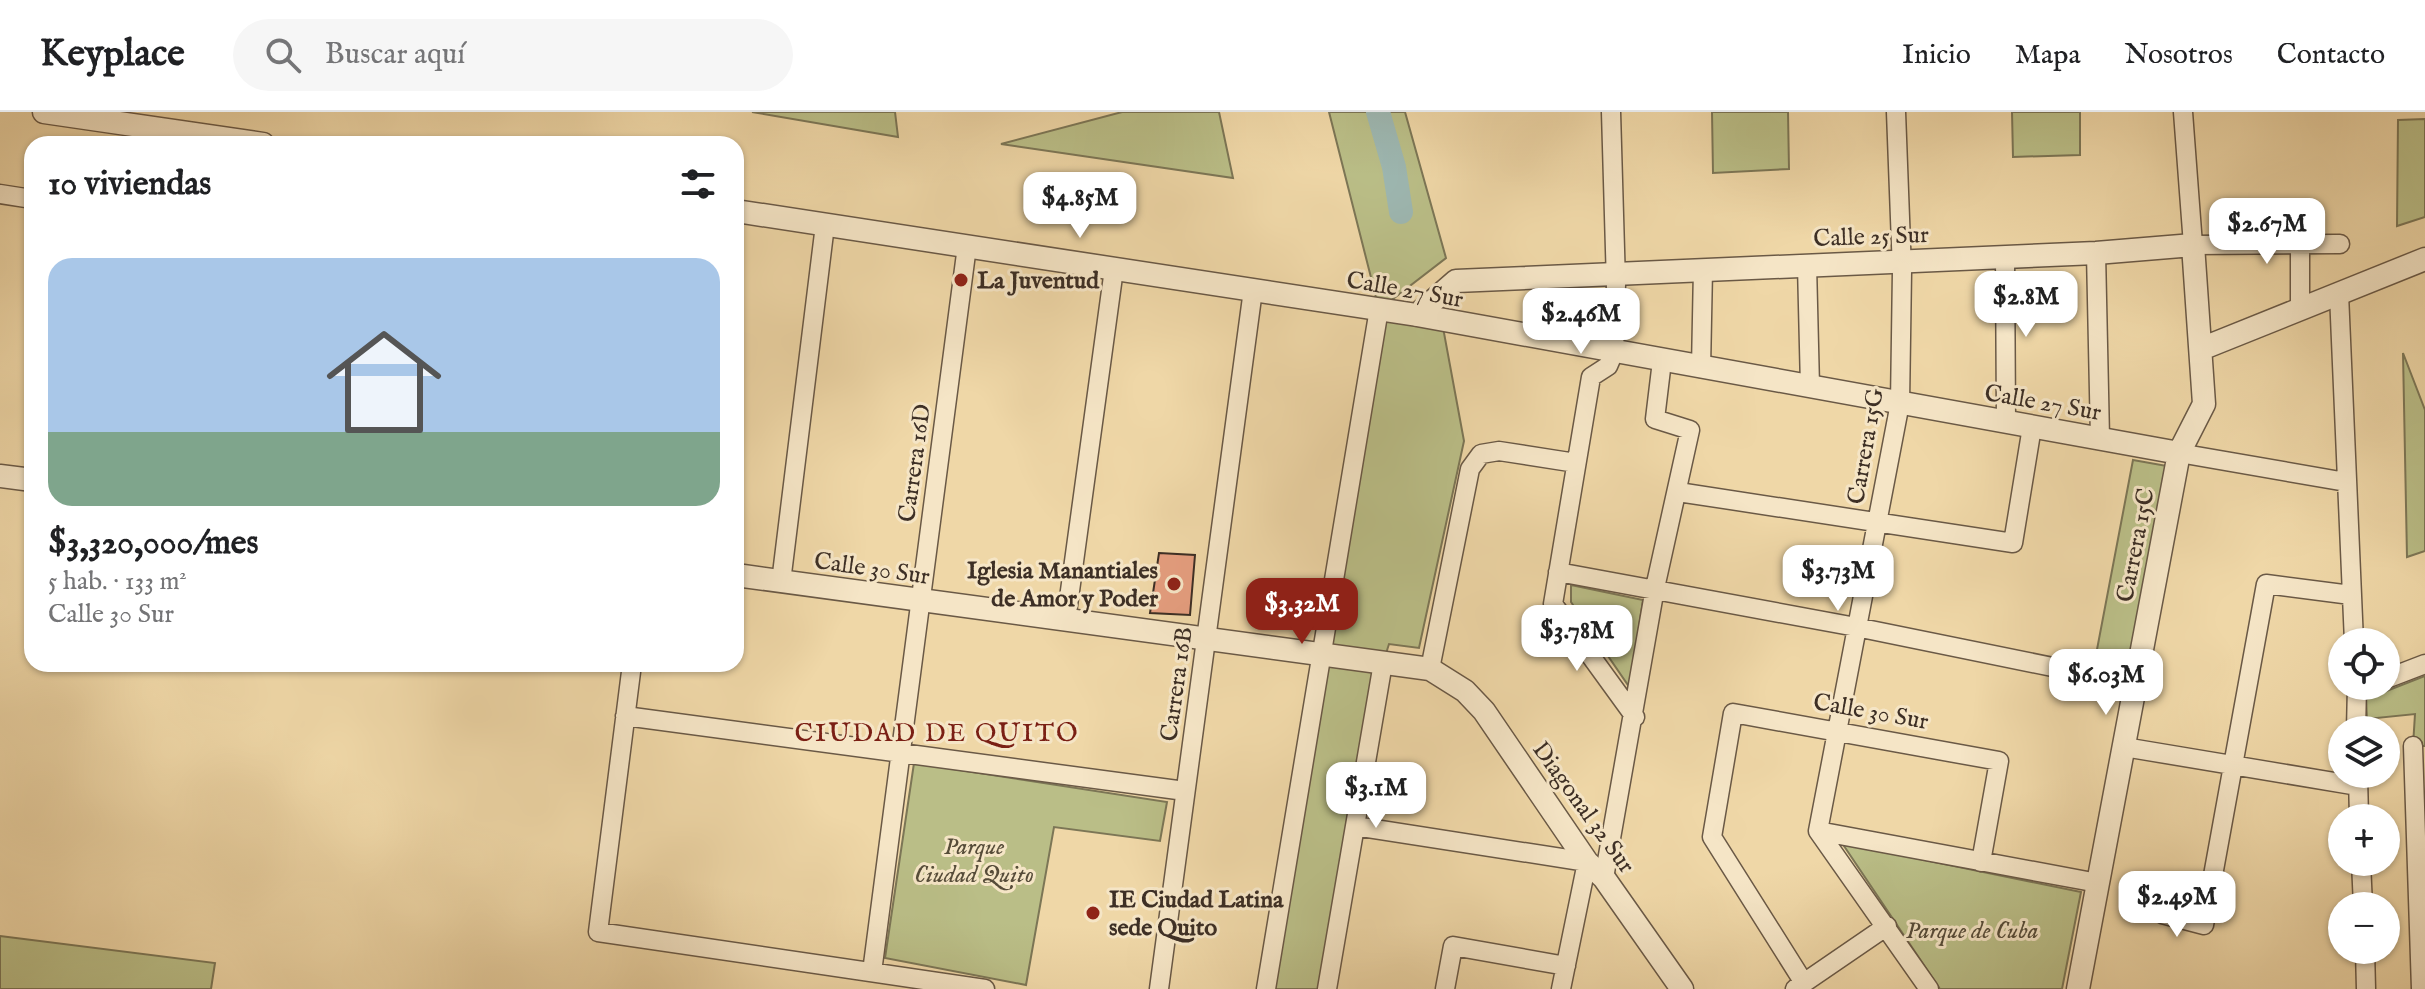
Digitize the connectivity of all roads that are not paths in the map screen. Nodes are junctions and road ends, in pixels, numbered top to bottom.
1 (44, 112) edge
2 (1611, 112) edge
3 (1896, 112) edge
4 (2183, 112) edge
5 (208, 136) edge
6 (0, 194) edge
7 (24, 198) edge
8 (744, 212) edge
9 (825, 225) junction
10 (2340, 244) dead end
11 (2193, 245) junction
12 (2300, 245) junction
13 (967, 246) junction
14 (2096, 253) junction
15 (2005, 257) junction
16 (2425, 259) edge
17 (1902, 261) junction
18 (1807, 265) junction
19 (1114, 269) junction
20 (1703, 269) junction
21 (1616, 272) junction
22 (1253, 290) junction
23 (2339, 294) junction
24 (1379, 309) junction
25 (2300, 310) junction
26 (1417, 315) junction
27 (2201, 349) junction
28 (1614, 352) junction
29 (1662, 361) junction
30 (1701, 368) junction
31 (1810, 387) junction
32 (1900, 403) junction
33 (2006, 422) junction
34 (2032, 427) junction
35 (2100, 438) junction
36 (2179, 453) junction
37 (1576, 463) junction
38 (0, 476) edge
39 (24, 479) edge
40 (2346, 482) junction
41 (1678, 492) junction
42 (1876, 522) junction
43 (1558, 572) junction
44 (744, 576) edge
45 (781, 582) junction
46 (1655, 588) junction
47 (2351, 595) junction
48 (920, 600) junction
49 (1066, 620) junction
50 (1856, 627) junction
51 (2353, 628) edge
52 (1206, 639) junction
53 (1322, 654) junction
54 (1383, 663) junction
55 (2425, 664) edge
56 (1430, 669) junction
57 (631, 672) edge
58 (2400, 674) edge
59 (2136, 684) junction
60 (625, 716) junction
61 (1635, 717) junction
62 (1837, 730) junction
63 (2413, 746) dead end
64 (2124, 747) junction
65 (901, 752) junction
66 (2233, 766) junction
67 (2328, 777) edge
68 (1185, 791) junction
69 (1355, 826) junction
70 (1818, 831) junction
71 (1981, 862) junction
72 (1596, 870) junction
73 (2098, 883) junction
74 (2162, 914) dead end
75 (1887, 926) junction
76 (2365, 964) edge
77 (1566, 966) junction
78 (872, 972) junction
79 (1799, 986) edge
80 (985, 989) edge
81 (1159, 989) edge
82 (1266, 989) edge
83 (1327, 989) edge
84 (1445, 989) edge
85 (1561, 989) edge
86 (1682, 989) edge
87 (1929, 989) edge
88 (2078, 989) edge
89 (2366, 989) edge
90 (2421, 989) edge

1 - 5 street
2 - 21 street
3 - 17 street, Carrera 15G
4 - 11 street, Carrera 15C
6 - 7 street
8 - 9 street, Calle 27 Sur
9 - 13 street, Calle 27 Sur
9 - 45 street
10 - 12 street, Calle 25 Sur
11 - 12 street, Calle 25 Sur
11 - 14 street, Calle 25 Sur
11 - 27 street, Carrera 15C
12 - 25 street
13 - 19 street, Calle 27 Sur
13 - 48 street, Carrera 16D
14 - 15 street, Calle 25 Sur
14 - 35 street
15 - 17 street, Calle 25 Sur
15 - 33 street
16 - 23 street
17 - 18 street, Calle 25 Sur
17 - 32 street, Carrera 15G
18 - 20 street, Calle 25 Sur
18 - 31 street
19 - 22 street, Calle 27 Sur
19 - 49 street
20 - 21 street, Calle 25 Sur
20 - 30 street
21 - 26 street, Calle 25 Sur
21 - 28 street
22 - 24 street, Calle 27 Sur
22 - 52 street, Carrera 16B
23 - 25 street
23 - 40 street
24 - 26 street, Calle 27 Sur
24 - 53 street
25 - 27 street
26 - 28 street, Calle 27 Sur
27 - 36 street, Carrera 15C
28 - 29 street, Calle 27 Sur
28 - 37 street
29 - 30 street, Calle 27 Sur
29 - 41 street
30 - 31 street, Calle 27 Sur
31 - 32 street, Calle 27 Sur
32 - 33 street, Calle 27 Sur
32 - 42 street, Carrera 15G
33 - 34 street, Calle 27 Sur
34 - 35 street, Calle 27 Sur
34 - 42 street
35 - 36 street, Calle 27 Sur
36 - 40 street, Calle 27 Sur
36 - 59 street, Carrera 15C
37 - 43 street
37 - 56 street
38 - 39 street
40 - 47 street
41 - 42 street
41 - 46 street
42 - 50 street, Carrera 15G
43 - 46 street
43 - 61 street
44 - 45 street, Calle 30 Sur
45 - 48 street, Calle 30 Sur
46 - 50 street
46 - 61 street
47 - 51 street
47 - 66 street
48 - 49 street, Calle 30 Sur
48 - 65 street, Carrera 16D
49 - 52 street, Calle 30 Sur
50 - 59 street
50 - 62 street, Carrera 15G
52 - 53 street, Calle 30 Sur
52 - 68 street, Carrera 16B
53 - 54 street, Calle 30 Sur
53 - 82 street
54 - 56 street, Calle 30 Sur
54 - 69 street
55 - 58 street
56 - 72 street, Diagonal 32 Sur
57 - 60 street
59 - 64 street, Carrera 15C
60 - 65 street
60 - 78 street
61 - 72 street
62 - 70 street, Carrera 15G
62 - 71 street, Calle 30 Sur
62 - 79 street, Calle 30 Sur
63 - 90 street
64 - 66 street
64 - 73 street, Carrera 15C
65 - 68 street
65 - 78 street, Carrera 16D
66 - 67 street
66 - 74 street
68 - 81 street, Carrera 16B
69 - 72 street
69 - 83 street
70 - 71 street
70 - 75 street
71 - 73 street
72 - 77 street
72 - 86 street, Diagonal 32 Sur
73 - 88 street, Carrera 15C
75 - 79 street
75 - 87 street
76 - 89 street
77 - 84 street
77 - 85 street
78 - 80 street

